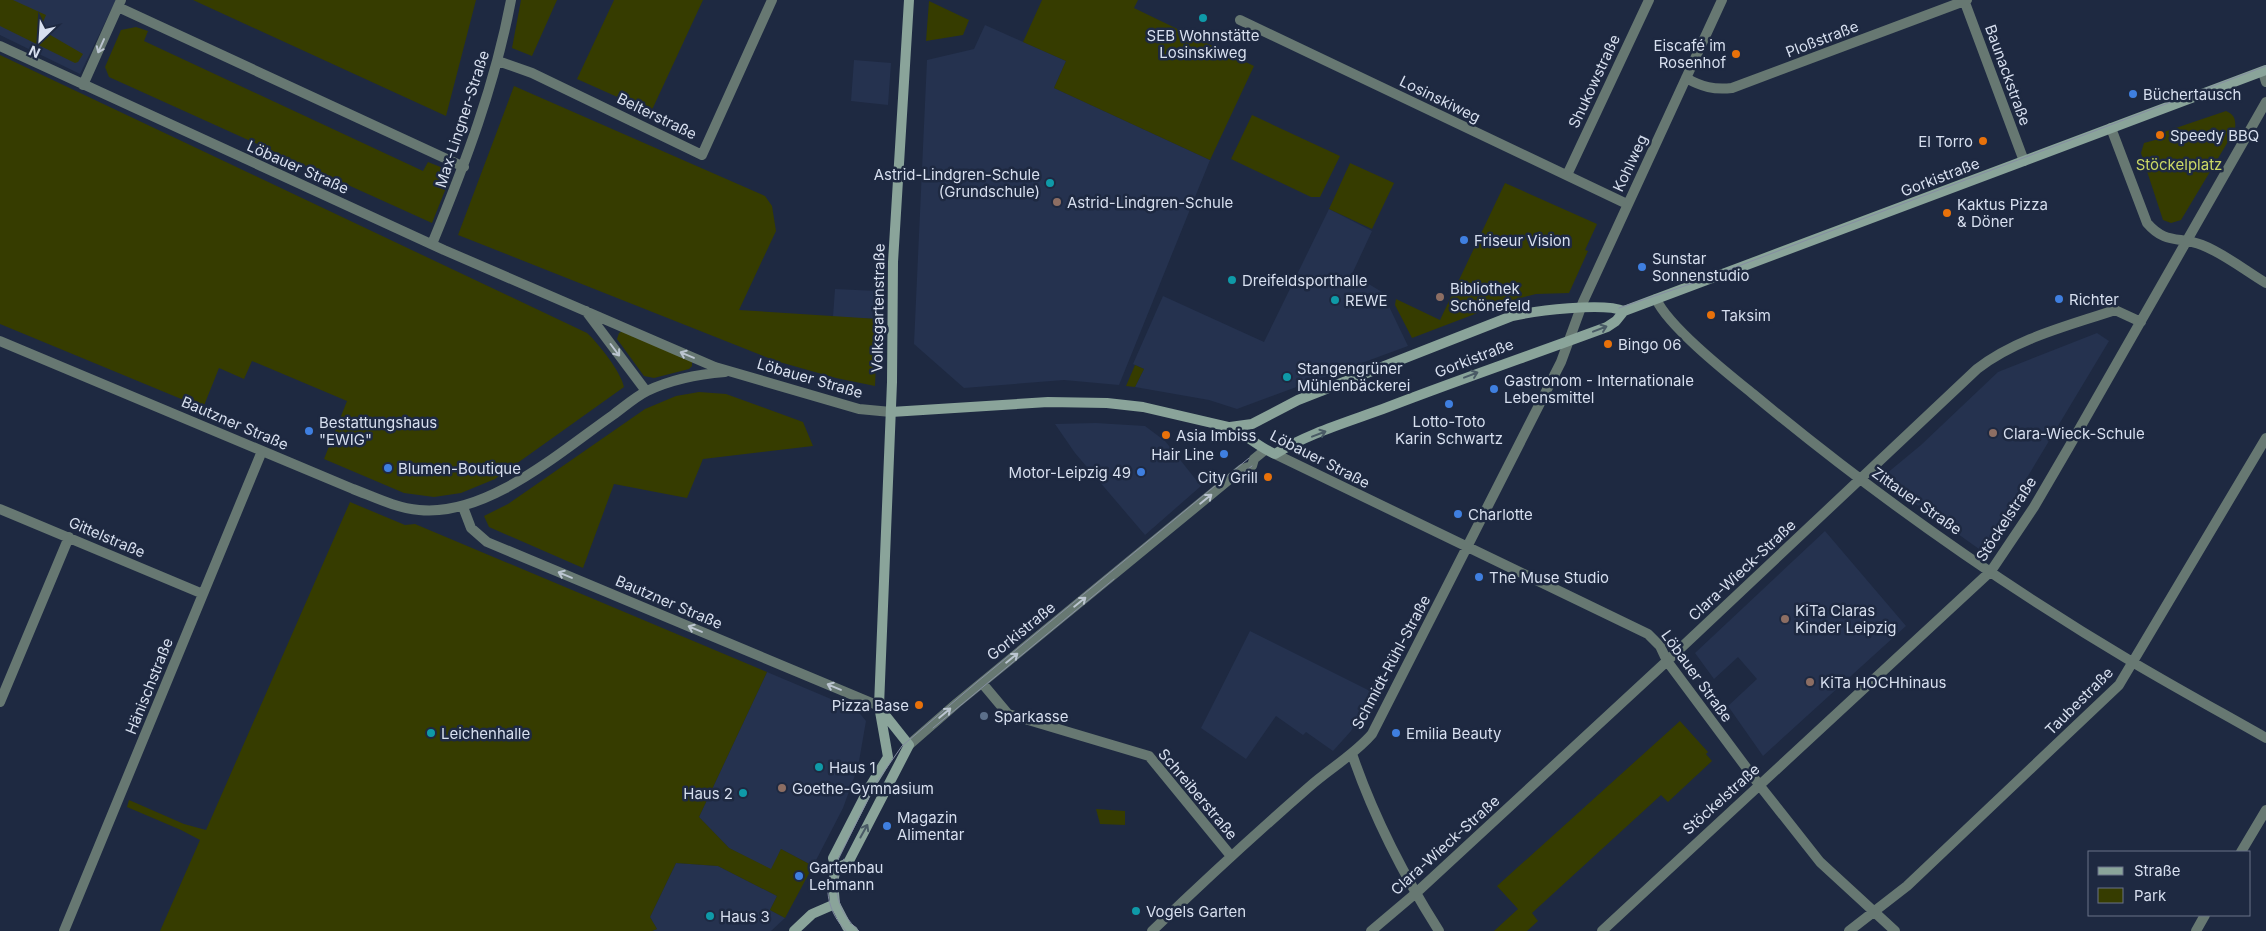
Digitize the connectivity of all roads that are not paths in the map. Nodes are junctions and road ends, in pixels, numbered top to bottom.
1 (511, 0) edge
2 (772, 0) edge
3 (909, 0) edge
4 (1649, 0) edge
5 (1722, 0) edge
6 (1965, 0) edge
7 (119, 3) edge
8 (1240, 20) dead end
9 (0, 46) edge
10 (498, 60) junction
11 (2264, 71) edge
12 (1686, 78) junction
13 (2266, 82) edge
14 (83, 86) junction
15 (2266, 102) edge
16 (2111, 128) junction
17 (2024, 161) junction
18 (464, 167) junction
19 (1567, 175) junction
20 (1627, 204) junction
21 (2186, 241) junction
22 (432, 244) junction
23 (2266, 282) edge
24 (1656, 299) junction
25 (1580, 309) junction
26 (1624, 310) junction
27 (586, 311) junction
28 (2141, 322) junction
29 (0, 341) edge
30 (1570, 341) junction
31 (733, 372) junction
32 (646, 391) junction
33 (891, 412) junction
34 (1229, 427) junction
35 (2266, 438) edge
36 (1265, 450) junction
37 (262, 451) junction
38 (1275, 454) junction
39 (1860, 480) junction
40 (463, 507) junction
41 (0, 509) edge
42 (69, 537) junction
43 (1468, 547) junction
44 (1991, 571) junction
45 (203, 594) junction
46 (1667, 661) junction
47 (2133, 662) junction
48 (982, 683) junction
49 (0, 702) edge
50 (879, 706) junction
51 (2266, 738) edge
52 (910, 744) junction
53 (1352, 754) junction
54 (1760, 786) junction
55 (2266, 810) edge
56 (2243, 851) edge
57 (1231, 856) junction
58 (836, 868) junction
59 (1416, 893) junction
60 (835, 904) junction
61 (1873, 912) junction
62 (2204, 916) edge
63 (64, 931) edge
64 (794, 931) edge
65 (853, 931) edge
66 (1152, 931) edge
67 (1371, 931) edge
68 (1439, 931) edge
69 (1602, 931) edge
70 (1849, 931) edge
71 (1894, 931) edge
72 (2196, 931) edge

1 - 10 street, Max-Lingner-Straße
2 - 10 street, Belterstraße
3 - 33 main road, Volksgartenstraße
4 - 19 street, Shukowstraße
5 - 12 street, Kohlweg
6 - 12 street, Ploßstraße
6 - 17 street, Baunackstraße
7 -> 14 street
7 - 18 street
8 - 19 street, Losinskiweg
9 - 14 street, Löbauer Straße
10 - 18 street, Max-Lingner-Straße
11 - 13 street
11 - 16 main road, Gorkistraße
12 - 20 street, Kohlweg
14 - 22 street, Löbauer Straße
15 - 21 street, Stöckelstraße
16 - 17 main road, Gorkistraße
16 - 21 street
17 - 24 main road, Gorkistraße
18 - 22 street, Max-Lingner-Straße
19 - 20 street, Losinskiweg
20 - 25 street, Kohlweg
21 - 23 street
21 - 28 street, Stöckelstraße
22 - 27 street, Löbauer Straße
24 - 26 main road, Gorkistraße
24 - 39 street, Zittauer Straße
25 - 26 main road, Gorkistraße
25 - 30 street, Kohlweg
25 - 34 main road, Gorkistraße
30 -> 26 main road, Gorkistraße
31 -> 27 street, Löbauer Straße
27 -> 32 street, Löbauer Straße
28 - 39 street, Clara-Wieck-Straße
28 - 44 street, Stöckelstraße
29 - 37 street, Bautzner Straße
38 -> 30 main road, Gorkistraße
30 - 43 street, Schmidt-Rühl-Straße
31 - 32 street, Bautzner Straße
31 - 33 street, Löbauer Straße
32 - 40 street, Bautzner Straße
33 - 34 main road, Löbauer Straße
33 - 50 main road, Volksgartenstraße
34 - 36 main road, Löbauer Straße
35 - 47 street, Taubestraße
36 - 38 main road, Löbauer Straße
48 -> 36 street, Gorkistraße
37 - 40 street, Bautzner Straße
37 - 45 street, Hänischstraße
38 - 43 street, Löbauer Straße
39 - 44 street, Zittauer Straße
39 - 46 street, Clara-Wieck-Straße
50 -> 40 street, Bautzner Straße
41 - 42 street, Gittelstraße
42 - 45 street, Gittelstraße
42 - 49 street
43 - 46 street, Löbauer Straße
43 - 53 street, Schmidt-Rühl-Straße
44 - 47 street, Zittauer Straße
44 - 54 street, Stöckelstraße
45 - 63 street, Hänischstraße
46 - 54 street, Löbauer Straße
46 - 59 street, Clara-Wieck-Straße
47 - 51 street, Zittauer Straße
47 - 61 street, Taubestraße
52 -> 48 street, Gorkistraße
48 - 57 street, Schreiberstraße
50 - 52 main road
50 - 58 main road, Volksgartenstraße
58 -> 52 main road, Gorkistraße
53 - 57 street, Schmidt-Rühl-Straße
53 - 59 street
54 - 61 street, Löbauer Straße
54 - 69 street, Stöckelstraße
55 - 56 street
57 - 66 street, Schmidt-Rühl-Straße
58 - 60 main road
59 - 67 street, Clara-Wieck-Straße
59 - 68 street
60 - 64 main road
60 - 65 main road
61 - 70 street, Taubestraße
61 - 71 street, Löbauer Straße
62 - 72 street

